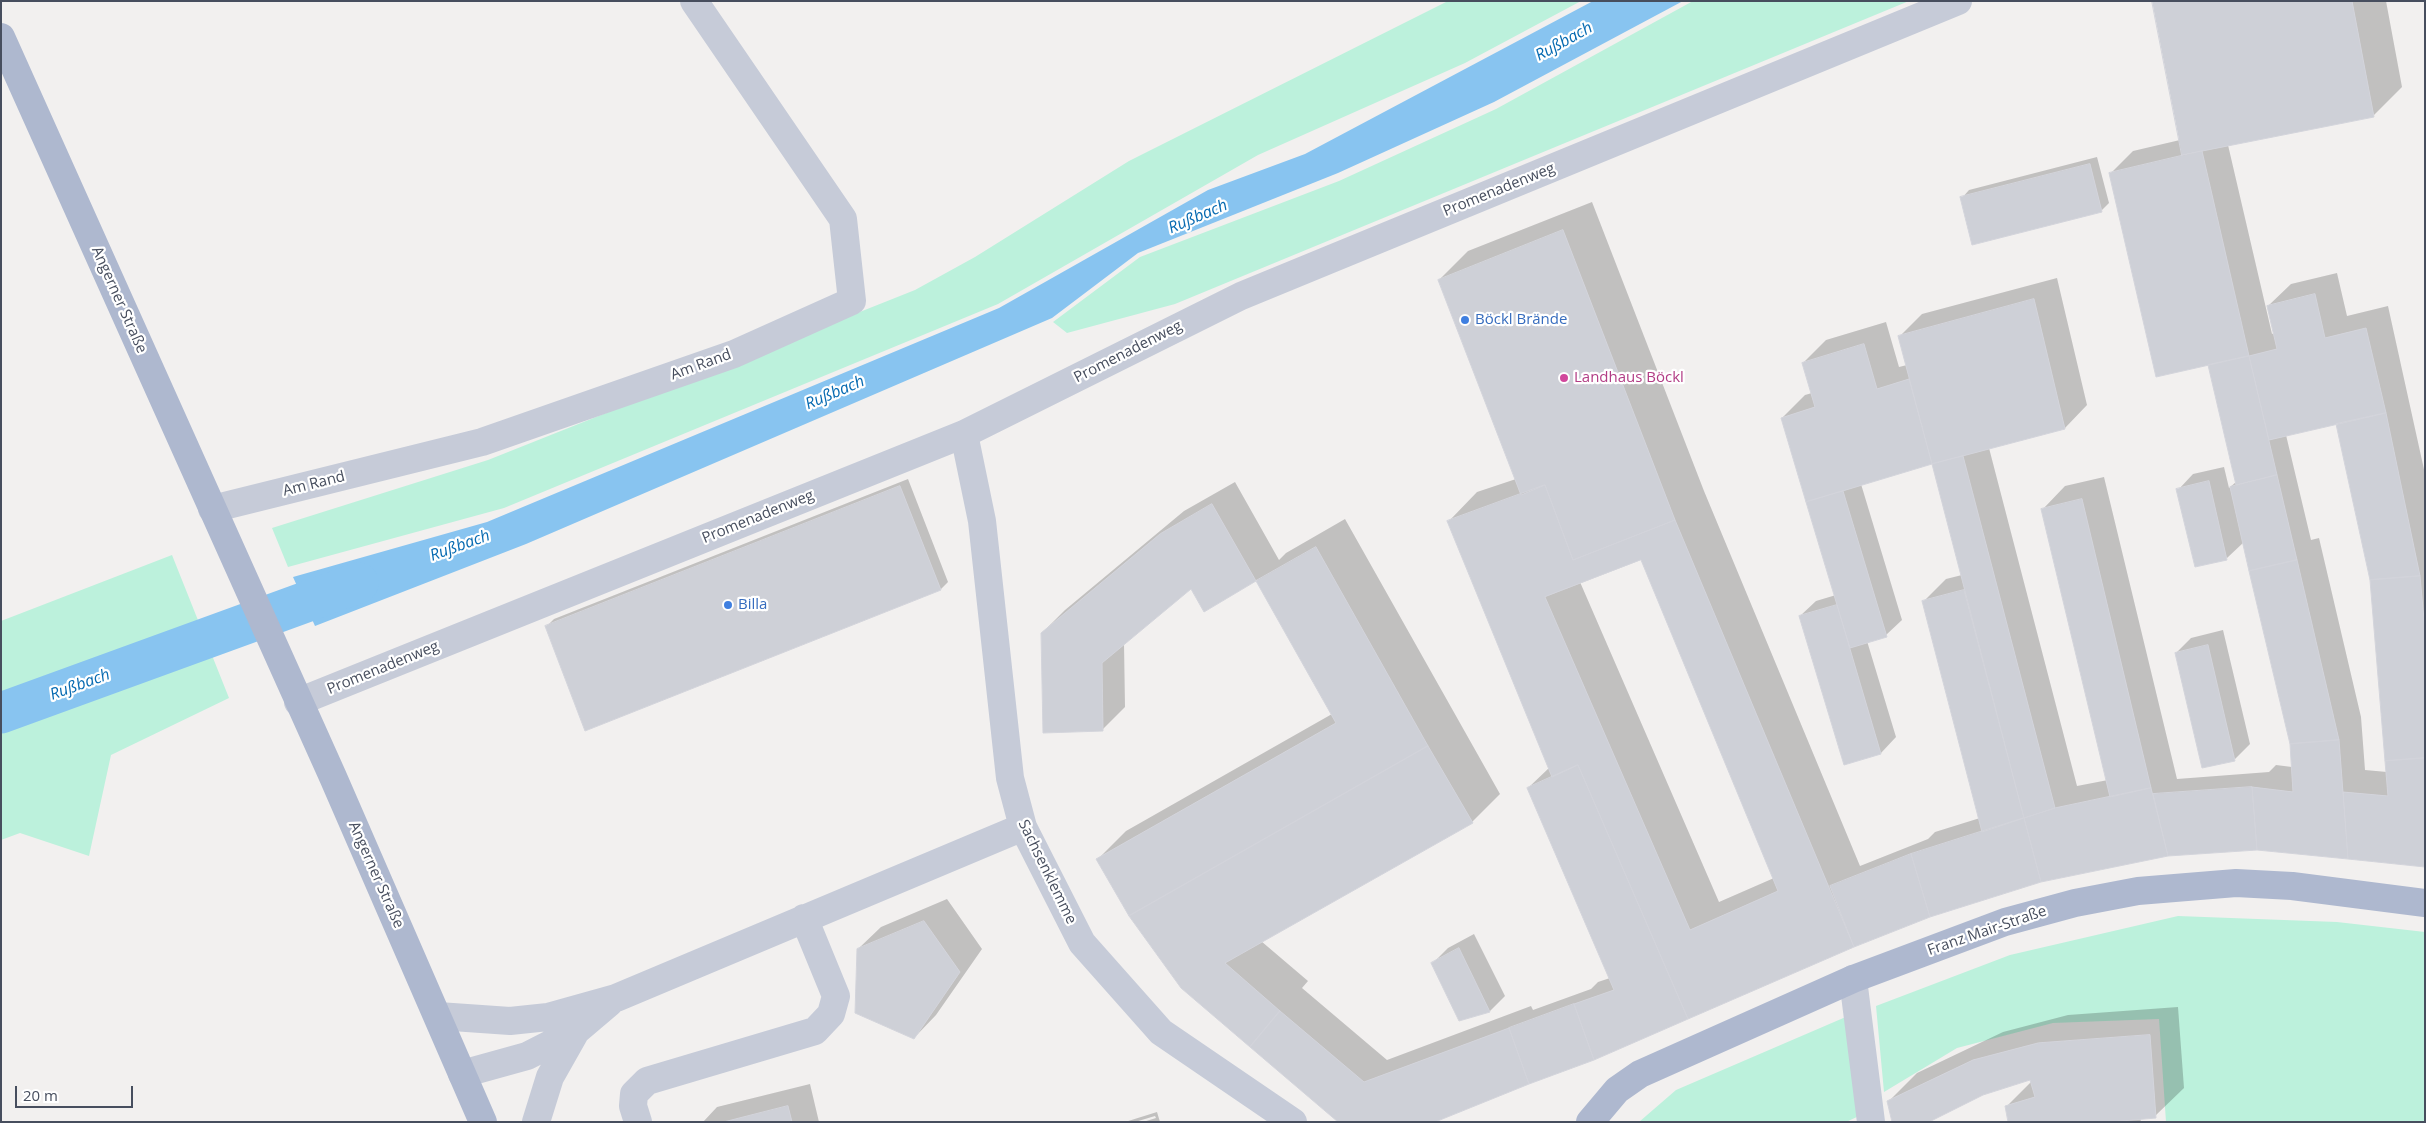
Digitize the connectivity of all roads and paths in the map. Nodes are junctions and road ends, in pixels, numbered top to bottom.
1 (694, 1) edge
2 (1958, 1) edge
3 (1, 37) edge
4 (964, 434) junction
5 (212, 509) junction
6 (298, 702) junction
7 (1023, 827) junction
8 (2425, 902) edge
9 (804, 918) junction
10 (1854, 979) junction
11 (616, 998) junction
12 (438, 1016) junction
13 (576, 1031) junction
14 (462, 1074) junction
15 (482, 1122) edge
16 (536, 1122) edge
17 (638, 1122) edge
18 (1292, 1122) edge
19 (1590, 1122) edge
20 (1871, 1122) edge

1 - 5 street, Am Rand
2 - 4 street, Promenadenweg
3 - 5 main road, Angerner Straße
4 - 6 street, Promenadenweg
4 - 7 street, Sachsenklemme
5 - 6 main road, Angerner Straße
6 - 12 main road, Angerner Straße
7 - 9 street
7 - 18 street, Sachsenklemme
8 - 10 main road, Franz Mair-Straße
9 - 11 street
9 - 17 street
10 - 19 main road, Franz Mair-Straße
10 - 20 street
11 - 12 street
11 - 13 street
12 - 14 main road, Angerner Straße
13 - 14 street
13 - 16 street
14 - 15 main road, Angerner Straße

